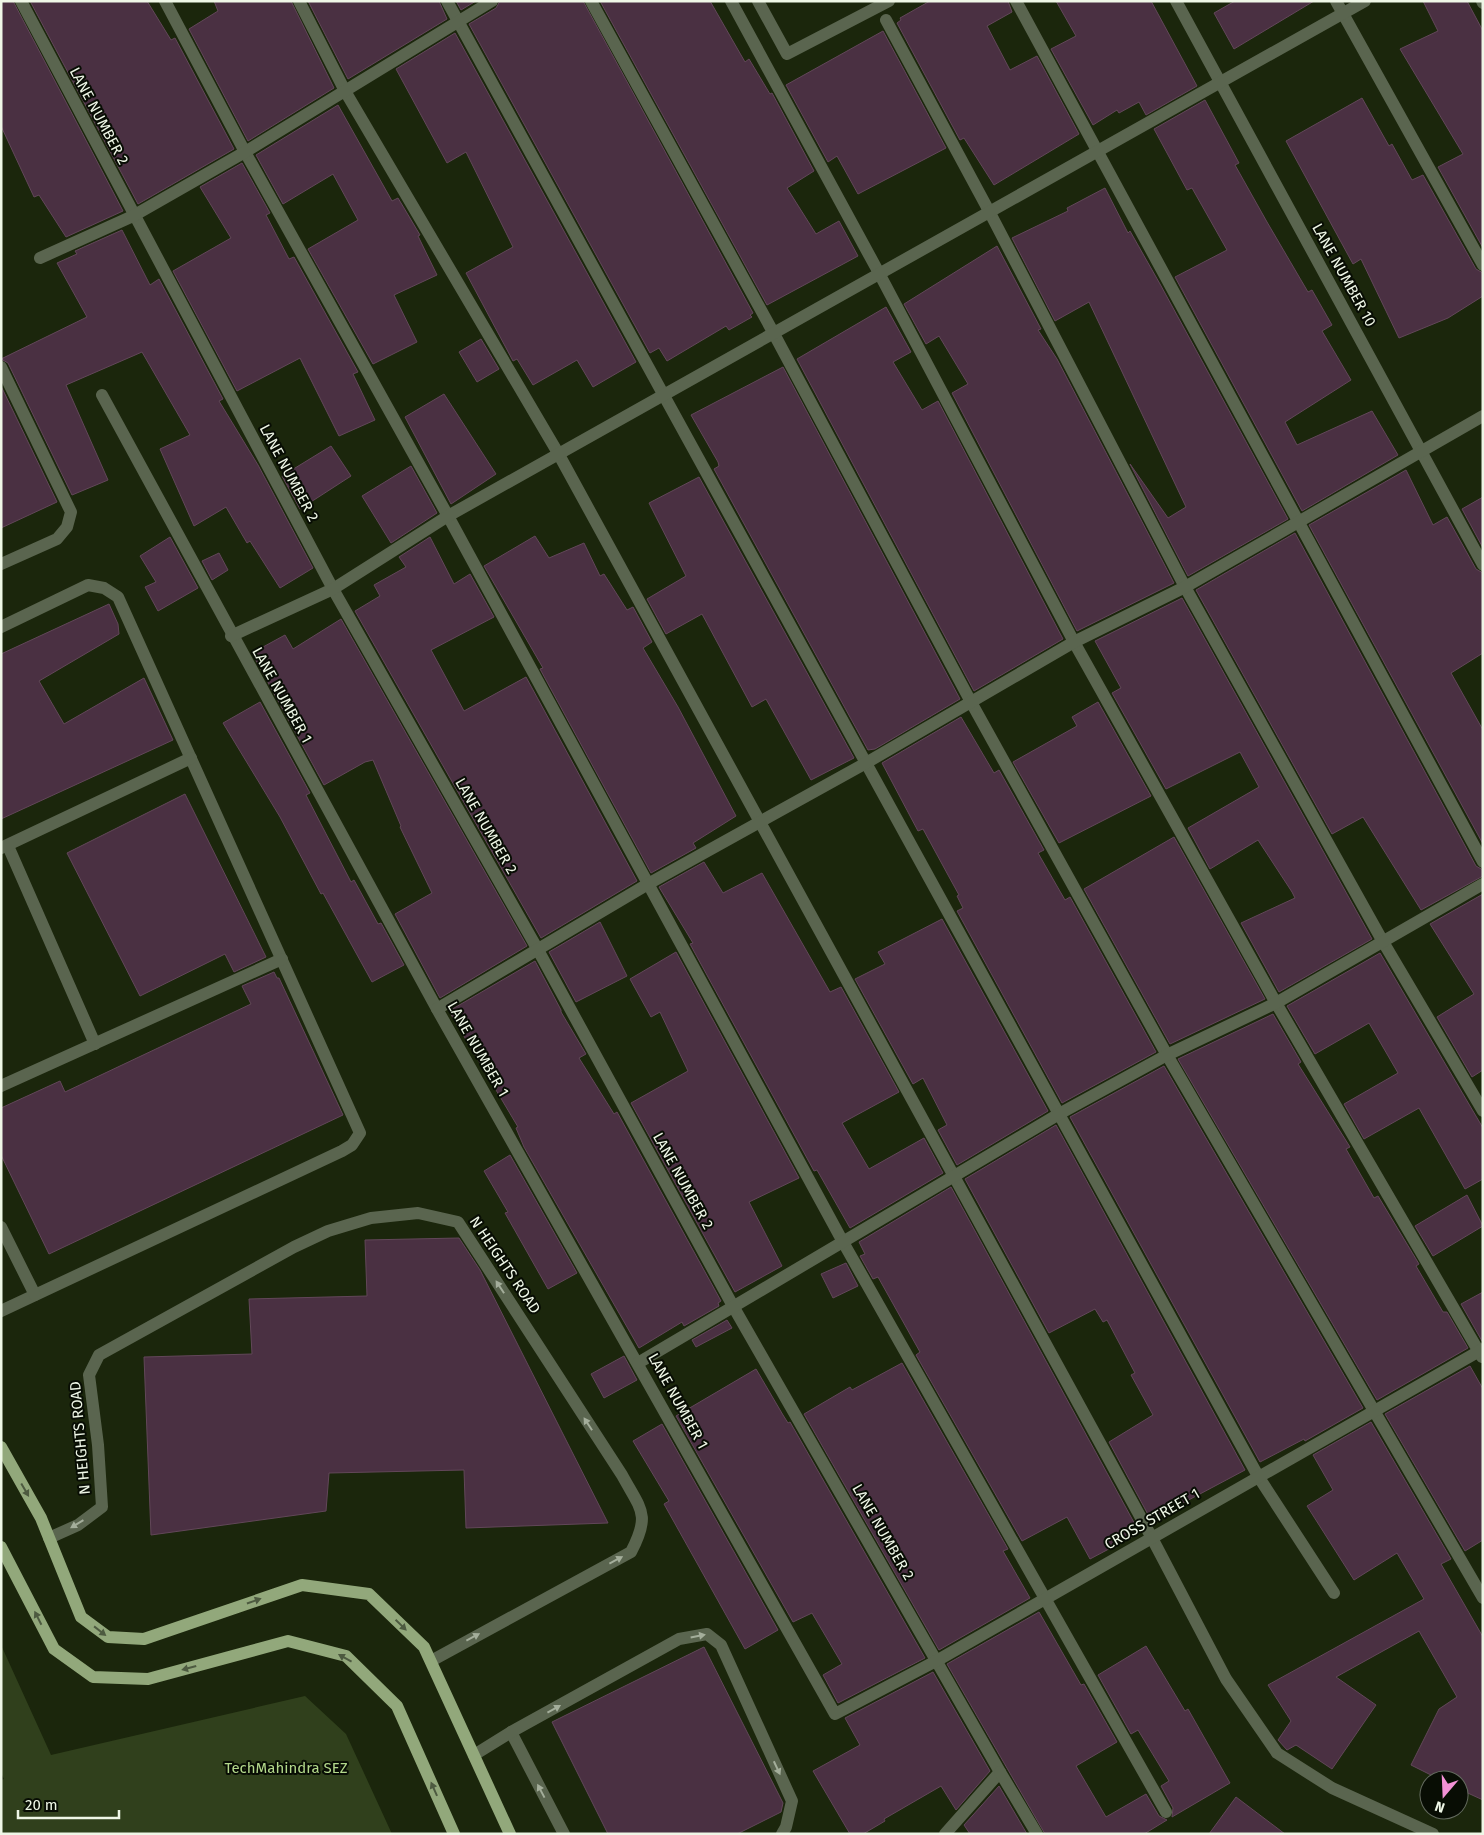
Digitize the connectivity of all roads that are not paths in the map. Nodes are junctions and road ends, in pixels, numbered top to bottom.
1 (21, 1) edge
2 (165, 1) edge
3 (299, 1) edge
4 (446, 1) edge
5 (492, 1) edge
6 (591, 1) edge
7 (731, 1) edge
8 (758, 1) edge
9 (889, 1) edge
10 (1016, 1) edge
11 (1176, 1) edge
12 (1336, 1) edge
13 (1365, 1) edge
14 (1343, 14) junction
15 (886, 20) dead end
16 (457, 21) junction
17 (1220, 82) junction
18 (345, 91) junction
19 (1096, 151) junction
20 (245, 152) junction
21 (989, 211) junction
22 (133, 216) junction
23 (40, 258) dead end
24 (1483, 264) edge
25 (880, 273) junction
26 (774, 332) junction
27 (1, 367) edge
28 (662, 393) junction
29 (102, 395) dead end
30 (1483, 416) edge
31 (1422, 451) junction
32 (558, 454) junction
33 (448, 516) junction
34 (1299, 522) junction
35 (1, 564) edge
36 (1483, 565) edge
37 (1185, 587) junction
38 (333, 589) junction
39 (1, 627) edge
40 (231, 636) junction
41 (1074, 642) junction
42 (971, 702) junction
43 (191, 758) junction
44 (866, 763) junction
45 (760, 822) junction
46 (5, 847) edge
47 (1483, 862) edge
48 (648, 884) junction
49 (1483, 884) edge
50 (1382, 940) junction
51 (538, 950) junction
52 (282, 960) junction
53 (1276, 1003) junction
54 (437, 1010) junction
55 (95, 1044) junction
56 (1167, 1055) junction
57 (1, 1086) edge
58 (1483, 1111) edge
59 (1059, 1114) junction
60 (955, 1177) junction
61 (1, 1226) edge
62 (843, 1242) junction
63 (35, 1295) junction
64 (733, 1306) junction
65 (1, 1311) edge
66 (1481, 1352) edge
67 (638, 1363) junction
68 (1374, 1411) junction
69 (1, 1447) edge
70 (1258, 1476) junction
71 (49, 1538) junction
72 (1152, 1538) junction
73 (1, 1547) edge
74 (1334, 1593) dead end
75 (1045, 1598) junction
76 (1483, 1598) edge
77 (938, 1660) junction
78 (431, 1661) junction
79 (835, 1714) joint
80 (511, 1732) junction
81 (474, 1755) junction
82 (1000, 1772) junction
83 (1166, 1812) dead end
84 (454, 1834) edge
85 (510, 1834) edge
86 (564, 1834) edge
87 (782, 1834) edge
88 (945, 1834) edge
89 (1037, 1834) edge
90 (1433, 1834) edge

1 - 22 street, LANE NUMBER 2
2 - 20 street
3 - 18 street
4 - 16 street
5 - 16 street
6 - 26 street
7 - 25 street
8 - 9 street
10 - 19 street
11 - 17 street, LANE NUMBER 10
12 - 14 street
13 - 14 street
14 - 17 street
14 - 24 street
15 - 21 street
16 - 18 street
16 - 28 street
17 - 19 street
17 - 31 street, LANE NUMBER 10
18 - 20 street
18 - 32 street
19 - 21 street
19 - 34 street
20 - 22 street
20 - 33 street
21 - 25 street
21 - 37 street
22 - 23 street
22 - 38 street, LANE NUMBER 2
25 - 26 street
25 - 41 street
26 - 28 street
26 - 42 street
27 - 35 street
28 - 32 street
28 - 44 street
29 - 40 street, LANE NUMBER 1
30 - 31 street
31 - 34 street
31 - 36 street, LANE NUMBER 10
32 - 33 street
32 - 45 street
33 - 38 street
33 - 48 street
34 - 37 street
34 - 47 street
37 - 41 street
37 - 50 street
38 - 40 street
38 - 51 street, LANE NUMBER 2
39 - 43 street
40 - 54 street, LANE NUMBER 1
41 - 42 street
41 - 53 street
42 - 44 street
42 - 56 street
43 - 46 street
43 - 52 street
44 - 45 street
44 - 59 street
45 - 48 street
45 - 60 street
46 - 55 street
48 - 51 street
48 - 62 street
49 - 50 street
50 - 53 street
50 - 58 street
51 - 54 street
51 - 64 street, LANE NUMBER 2
52 - 55 street
52 - 63 street
53 - 56 street
53 - 66 street
54 - 67 street, LANE NUMBER 1
55 - 57 street
56 - 59 street
56 - 68 street
59 - 60 street
59 - 70 street
60 - 62 street
60 - 72 street
61 - 63 street
62 - 64 street
62 - 75 street
63 - 65 street
64 - 67 street
64 - 77 street, LANE NUMBER 2
66 - 68 street, CROSS STREET 1
67 - 79 street, LANE NUMBER 1
68 - 70 street, CROSS STREET 1
68 - 76 street
69 -> 71 main road
70 - 72 street, CROSS STREET 1
70 - 74 street
71 -> 78 main road
78 -> 71 street, N HEIGHTS ROAD
72 - 75 street, CROSS STREET 1
72 - 90 street
84 -> 73 main road
75 - 77 street, CROSS STREET 1
75 - 83 street
77 - 79 street, CROSS STREET 1
77 - 82 street, LANE NUMBER 2
78 - 81 main road
80 - 81 street
86 -> 80 street
80 -> 87 street
81 - 85 main road
82 - 88 street
82 - 89 street, LANE NUMBER 2

